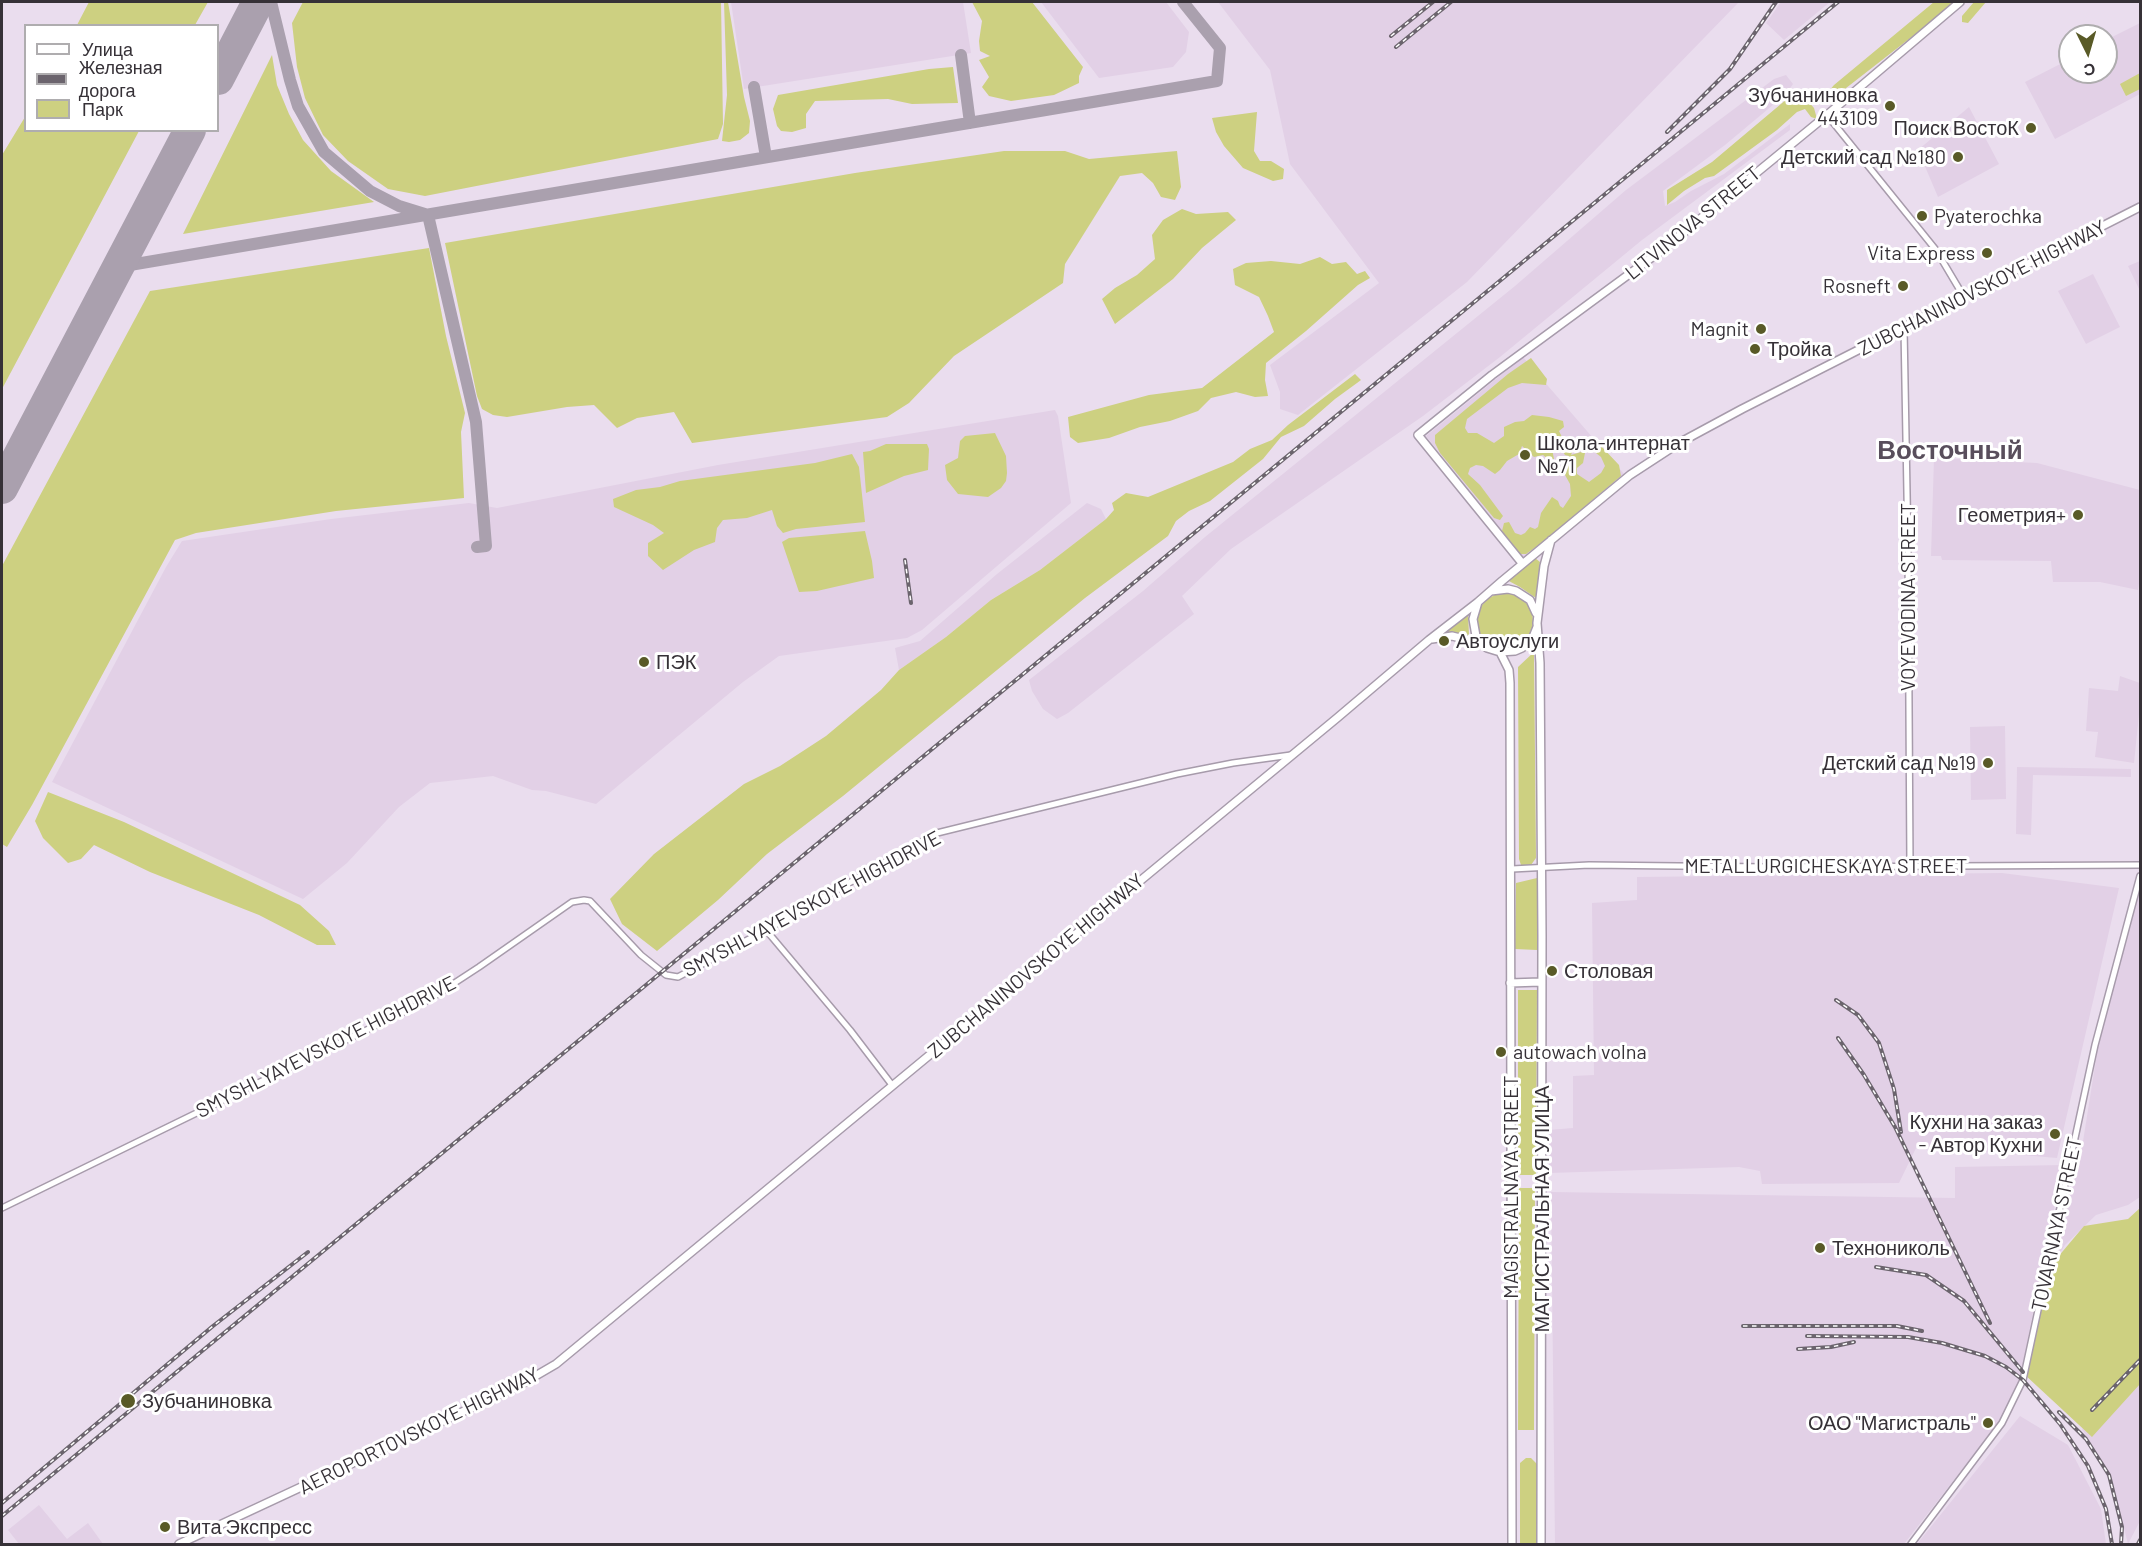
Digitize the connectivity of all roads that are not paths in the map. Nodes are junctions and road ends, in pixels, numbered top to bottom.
1 (1960, 2) edge
2 (1827, 115) junction
3 (2140, 207) edge
4 (1964, 297) junction
5 (1904, 328) junction
6 (1551, 540) junction
7 (1522, 563) junction
8 (1491, 591) junction
9 (1478, 602) junction
10 (1537, 622) junction
11 (1429, 640) junction
12 (1481, 643) junction
13 (1500, 652) junction
14 (1291, 755) junction
15 (2140, 865) edge
16 (1541, 866) junction
17 (1910, 866) junction
18 (1512, 869) junction
19 (2140, 876) edge
20 (766, 930) junction
21 (1540, 982) junction
22 (1510, 983) junction
23 (892, 1085) junction
24 (2, 1208) edge
25 (643, 1292) joint
26 (179, 1545) edge
27 (1512, 1545) edge
28 (1541, 1545) edge
29 (1911, 1545) edge

1 - 2 main road, LITVINOVA STREET
2 - 4 street
2 - 7 main road, LITVINOVA STREET
3 - 4 main road, ZUBCHANINOVSKOYE HIGHWAY
4 - 5 main road, ZUBCHANINOVSKOYE HIGHWAY
5 - 6 main road, ZUBCHANINOVSKOYE HIGHWAY
5 - 17 street, VOYEVODINA STREET
6 - 7 main road, ZUBCHANINOVSKOYE HIGHWAY
6 - 10 main road
7 - 8 main road, ZUBCHANINOVSKOYE HIGHWAY
8 - 9 main road
8 - 10 main road
9 - 11 main road, ZUBCHANINOVSKOYE HIGHWAY
9 - 12 main road
10 - 13 main road
10 - 16 main road, МАГИСТРАЛЬНАЯ УЛИЦА
11 - 12 main road
11 - 14 main road, ZUBCHANINOVSKOYE HIGHWAY
12 - 13 main road
13 - 18 main road, MAGISTRALNAYA STREET
14 - 20 street, SMYSHLYAYEVSKOYE HIGHDRIVE
14 - 23 main road, ZUBCHANINOVSKOYE HIGHWAY
15 - 17 street, METALLURGICHESKAYA STREET
16 - 17 street, METALLURGICHESKAYA STREET
16 - 18 street, METALLURGICHESKAYA STREET
16 - 21 main road, МАГИСТРАЛЬНАЯ УЛИЦА
18 - 22 main road, MAGISTRALNAYA STREET
19 - 29 street, TOVARNAYA STREET
20 - 23 street
20 - 24 street, SMYSHLYAYEVSKOYE HIGHDRIVE
21 - 22 main road
21 - 28 main road, МАГИСТРАЛЬНАЯ УЛИЦА
22 - 27 main road, MAGISTRALNAYA STREET
23 - 25 main road, ZUBCHANINOVSKOYE HIGHWAY
25 - 26 main road, AEROPORTOVSKOYE HIGHWAY

